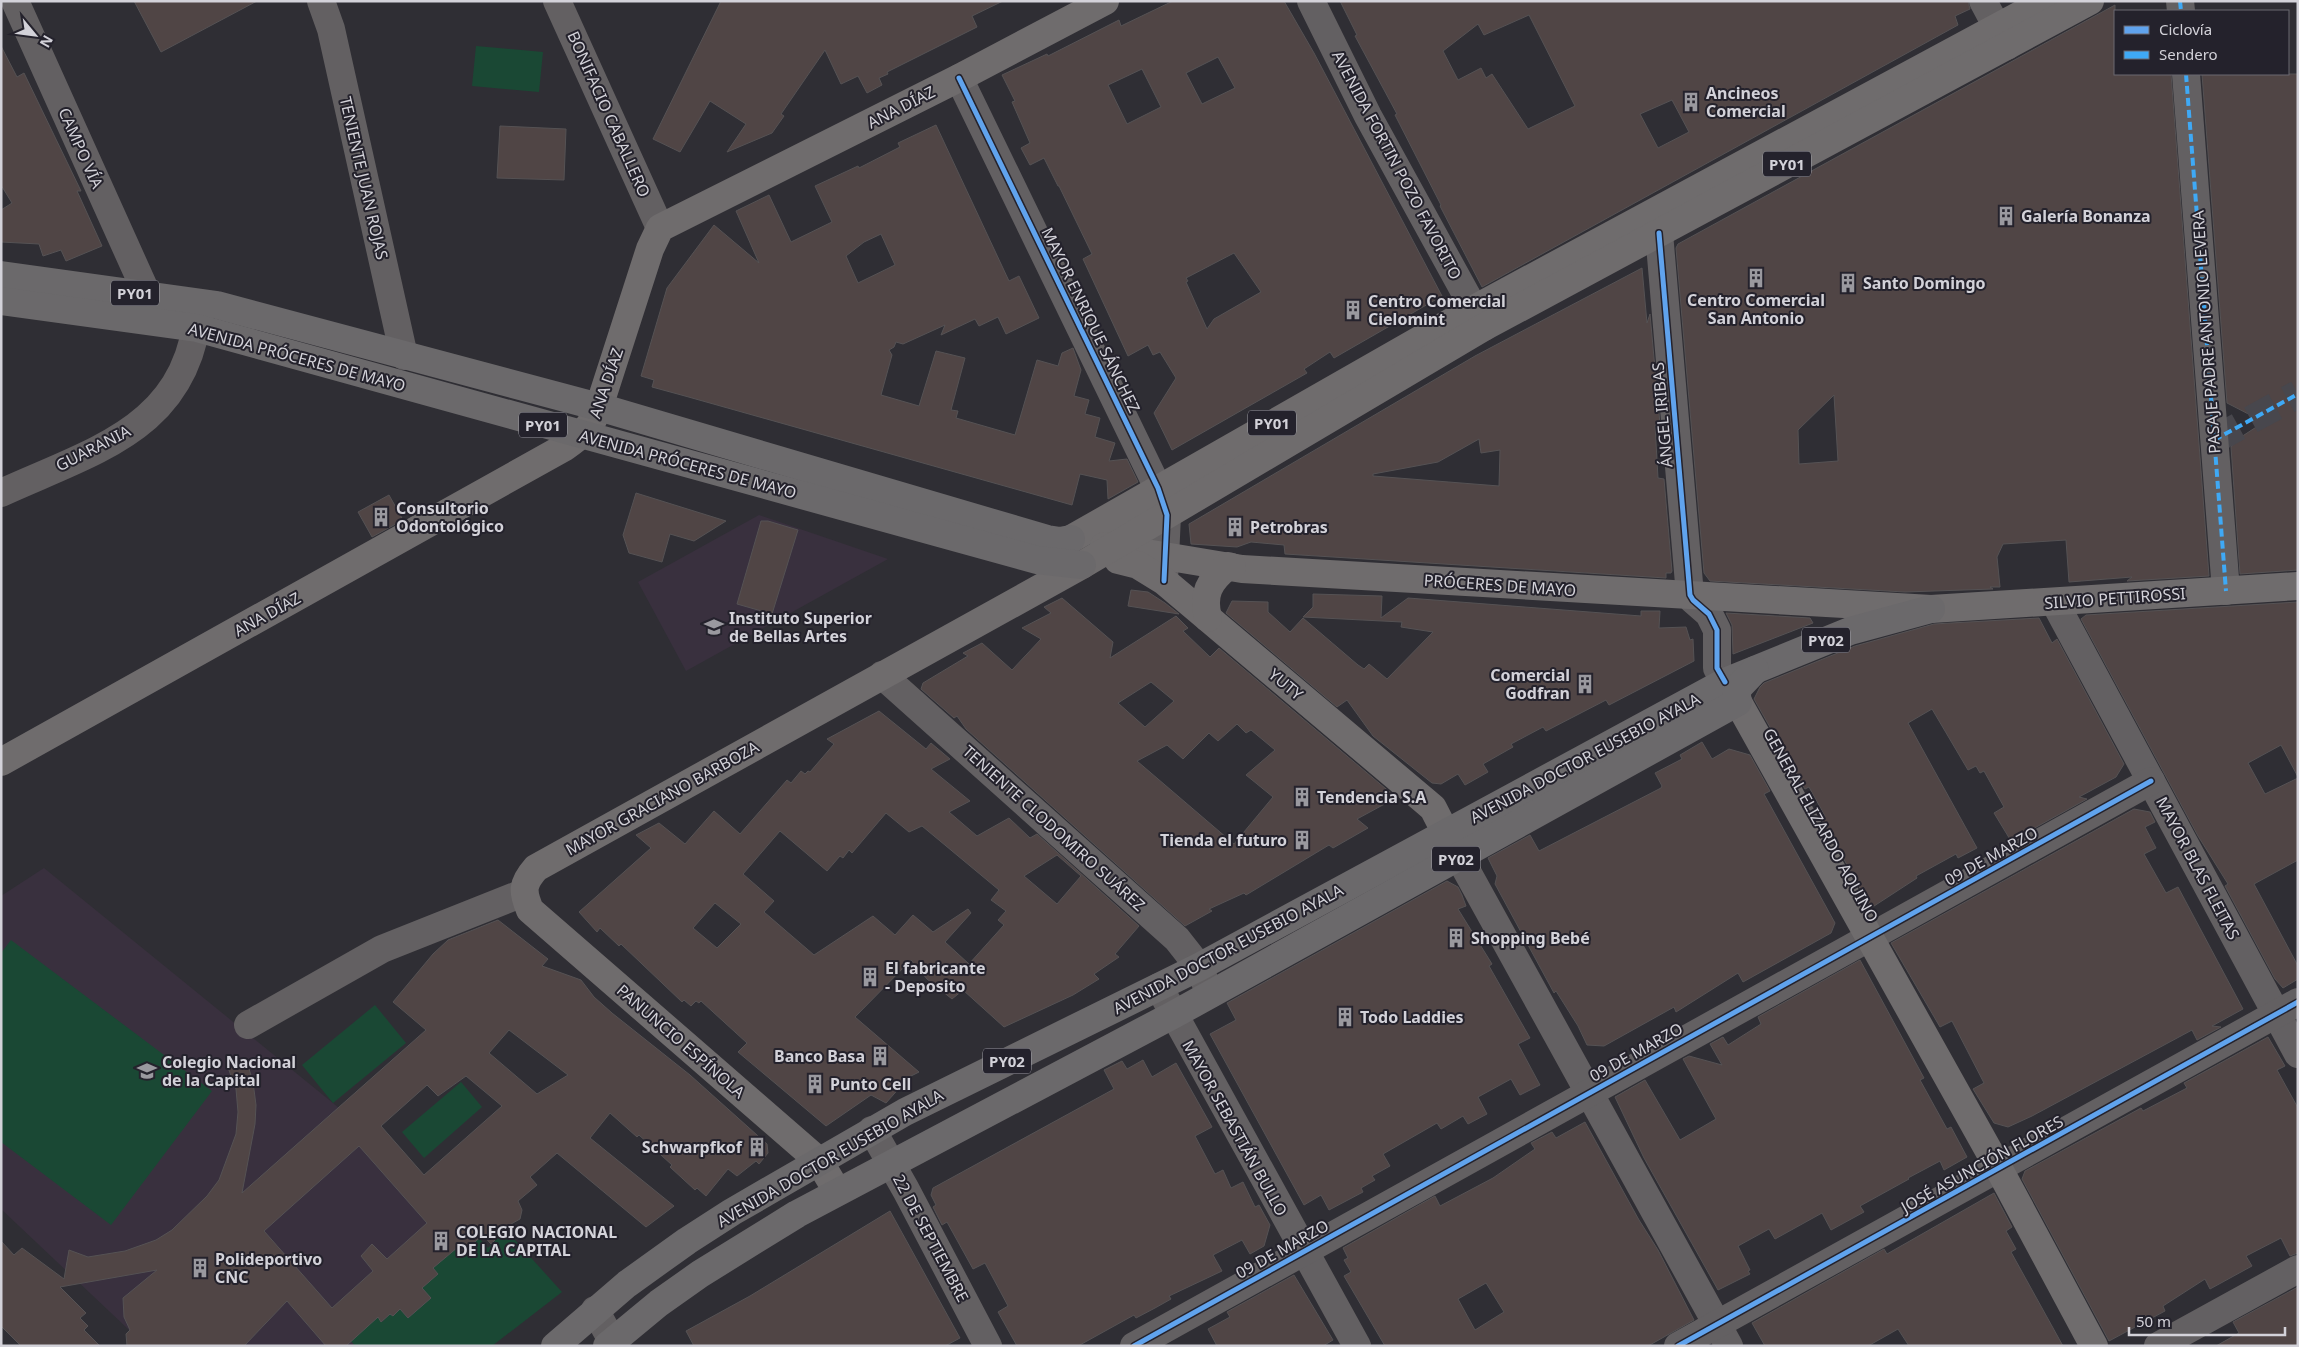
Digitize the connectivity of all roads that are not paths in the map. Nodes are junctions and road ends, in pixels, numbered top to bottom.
1 (15, 1) edge
2 (321, 1) edge
3 (557, 1) edge
4 (1105, 1) edge
5 (1311, 1) edge
6 (1983, 1) edge
7 (2046, 1) edge
8 (2090, 1) edge
9 (2002, 37) junction
10 (2186, 75) edge
11 (959, 78) junction
12 (660, 228) junction
13 (1659, 233) junction
14 (1, 275) edge
15 (147, 294) junction
16 (1, 301) edge
17 (198, 315) junction
18 (1479, 318) junction
19 (404, 356) junction
20 (592, 421) junction
21 (1158, 488) junction
22 (1, 493) edge
23 (1167, 515) junction
24 (1071, 540) junction
25 (1110, 547) junction
26 (1082, 565) junction
27 (1232, 567) junction
28 (1164, 568) junction
29 (2298, 586) edge
30 (2226, 591) junction
31 (1690, 595) junction
32 (2055, 603) junction
33 (1931, 609) junction
34 (1208, 618) junction
35 (882, 675) junction
36 (1732, 692) junction
37 (1, 762) edge
38 (2151, 781) junction
39 (1446, 833) junction
40 (1458, 858) junction
41 (523, 893) junction
42 (1870, 937) junction
43 (1199, 967) junction
44 (1159, 987) junction
45 (1210, 994) junction
46 (2288, 1008) edge
47 (1173, 1014) junction
48 (248, 1025) dead end
49 (2298, 1054) edge
50 (1590, 1092) junction
51 (872, 1130) junction
52 (819, 1161) junction
53 (892, 1164) junction
54 (1999, 1169) junction
55 (837, 1192) junction
56 (1303, 1252) junction
57 (2298, 1269) edge
58 (595, 1310) junction
59 (1723, 1335) edge
60 (611, 1344) edge
61 (555, 1346) edge
62 (988, 1346) edge
63 (1134, 1346) edge
64 (1357, 1346) edge
65 (1678, 1346) edge
66 (2094, 1346) edge
67 (2158, 1346) edge

1 - 15 street, CAMPO VÍA
2 - 19 street, TENIENTE JUAN ROJAS
3 - 12 street, BONIFACIO CABALLERO
4 - 11 main road, ANA DÍAZ
5 - 18 street, AVENIDA FORTIN POZO FAVORITO
6 - 9 street
7 - 9 main road, PY01
8 - 9 main road, PY01
9 - 13 main road, PY01
9 - 18 main road, PY01
10 - 30 street, PASAJE PADRE ANTONIO LEVERA
11 - 12 main road, ANA DÍAZ
11 - 21 street, MAYOR ENRIQUE SÁNCHEZ
12 - 20 main road, ANA DÍAZ
13 - 18 main road, PY01
13 - 31 street, ÁNGEL IRIBAS
14 - 15 highway, AVENIDA PRÓCERES DE MAYO / PY01
15 - 17 highway, AVENIDA PRÓCERES DE MAYO / PY01
16 - 17 highway, AVENIDA PRÓCERES DE MAYO / PY01
17 - 19 highway, AVENIDA PRÓCERES DE MAYO / PY01
17 - 20 highway, AVENIDA PRÓCERES DE MAYO / PY01
17 - 22 street, GUARANIA
18 - 21 main road, PY01
18 - 23 main road, PY01
19 - 20 highway, AVENIDA PRÓCERES DE MAYO / PY01
20 - 24 highway, AVENIDA PRÓCERES DE MAYO / PY01
20 - 26 highway, AVENIDA PRÓCERES DE MAYO / PY01
20 - 37 main road, ANA DÍAZ
21 - 23 street, MAYOR ENRIQUE SÁNCHEZ
21 - 24 main road, PY01
23 - 25 main road, PY01
23 - 28 street, MAYOR ENRIQUE SÁNCHEZ
24 - 25 main road, PRÓCERES DE MAYO
25 - 26 main road, PY01
25 - 28 main road, PRÓCERES DE MAYO
26 - 28 main road, YUTY
26 - 35 main road, MAYOR GRACIANO BARBOZA
27 - 28 main road, PRÓCERES DE MAYO
27 - 31 main road, PRÓCERES DE MAYO
27 - 34 main road
28 - 34 main road, YUTY
29 - 30 main road, SILVIO PETTIROSSI / PY02
30 - 32 main road, SILVIO PETTIROSSI / PY02
31 - 33 main road, PRÓCERES DE MAYO
31 - 36 street
32 - 33 main road, SILVIO PETTIROSSI / PY02
32 - 38 street, MAYOR BLAS FLEITAS
33 - 36 highway, AVENIDA DOCTOR EUSEBIO AYALA / PY02
34 - 39 main road, YUTY
35 - 41 main road, MAYOR GRACIANO BARBOZA
35 - 43 street, TENIENTE CLODOMIRO SUÁREZ
36 - 39 highway, AVENIDA DOCTOR EUSEBIO AYALA / PY02
36 - 40 highway, AVENIDA DOCTOR EUSEBIO AYALA / PY02
36 - 42 main road, GENERAL ELIZARDO AQUINO
38 - 42 street, 09 DE MARZO
38 - 46 street, MAYOR BLAS FLEITAS
39 - 40 main road, YUTY
39 - 43 highway, AVENIDA DOCTOR EUSEBIO AYALA / PY02
40 - 45 highway, AVENIDA DOCTOR EUSEBIO AYALA / PY02
40 - 50 street
41 - 48 street
41 - 52 main road, PANUNCIO ESPÍNOLA
42 - 50 street, 09 DE MARZO
42 - 54 main road, GENERAL ELIZARDO AQUINO
43 - 44 highway, AVENIDA DOCTOR EUSEBIO AYALA / PY02
43 - 45 street, TENIENTE CLODOMIRO SUÁREZ
44 - 47 street
44 - 51 highway, AVENIDA DOCTOR EUSEBIO AYALA / PY02
45 - 47 highway, AVENIDA DOCTOR EUSEBIO AYALA / PY02
46 - 49 street, MAYOR BLAS FLEITAS
46 - 54 street, JOSÉ ASUNCIÓN FLORES
47 - 53 highway, AVENIDA DOCTOR EUSEBIO AYALA / PY02
47 - 56 street, MAYOR SEBASTIÁN BULLO
50 - 56 street, 09 DE MARZO
50 - 59 street
51 - 52 highway, AVENIDA DOCTOR EUSEBIO AYALA / PY02
51 - 53 street, 22 DE SEPTIEMBRE
52 - 55 main road, PANUNCIO ESPÍNOLA
52 - 58 highway, AVENIDA DOCTOR EUSEBIO AYALA / PY02
53 - 55 highway, AVENIDA DOCTOR EUSEBIO AYALA / PY02
53 - 62 street, 22 DE SEPTIEMBRE
54 - 59 street, JOSÉ ASUNCIÓN FLORES
54 - 66 main road, GENERAL ELIZARDO AQUINO
55 - 60 highway, AVENIDA DOCTOR EUSEBIO AYALA / PY02
56 - 63 street, 09 DE MARZO
56 - 64 street, MAYOR SEBASTIÁN BULLO
57 - 67 street
58 - 60 street
58 - 61 highway, AVENIDA DOCTOR EUSEBIO AYALA / PY02
59 - 65 street, JOSÉ ASUNCIÓN FLORES

